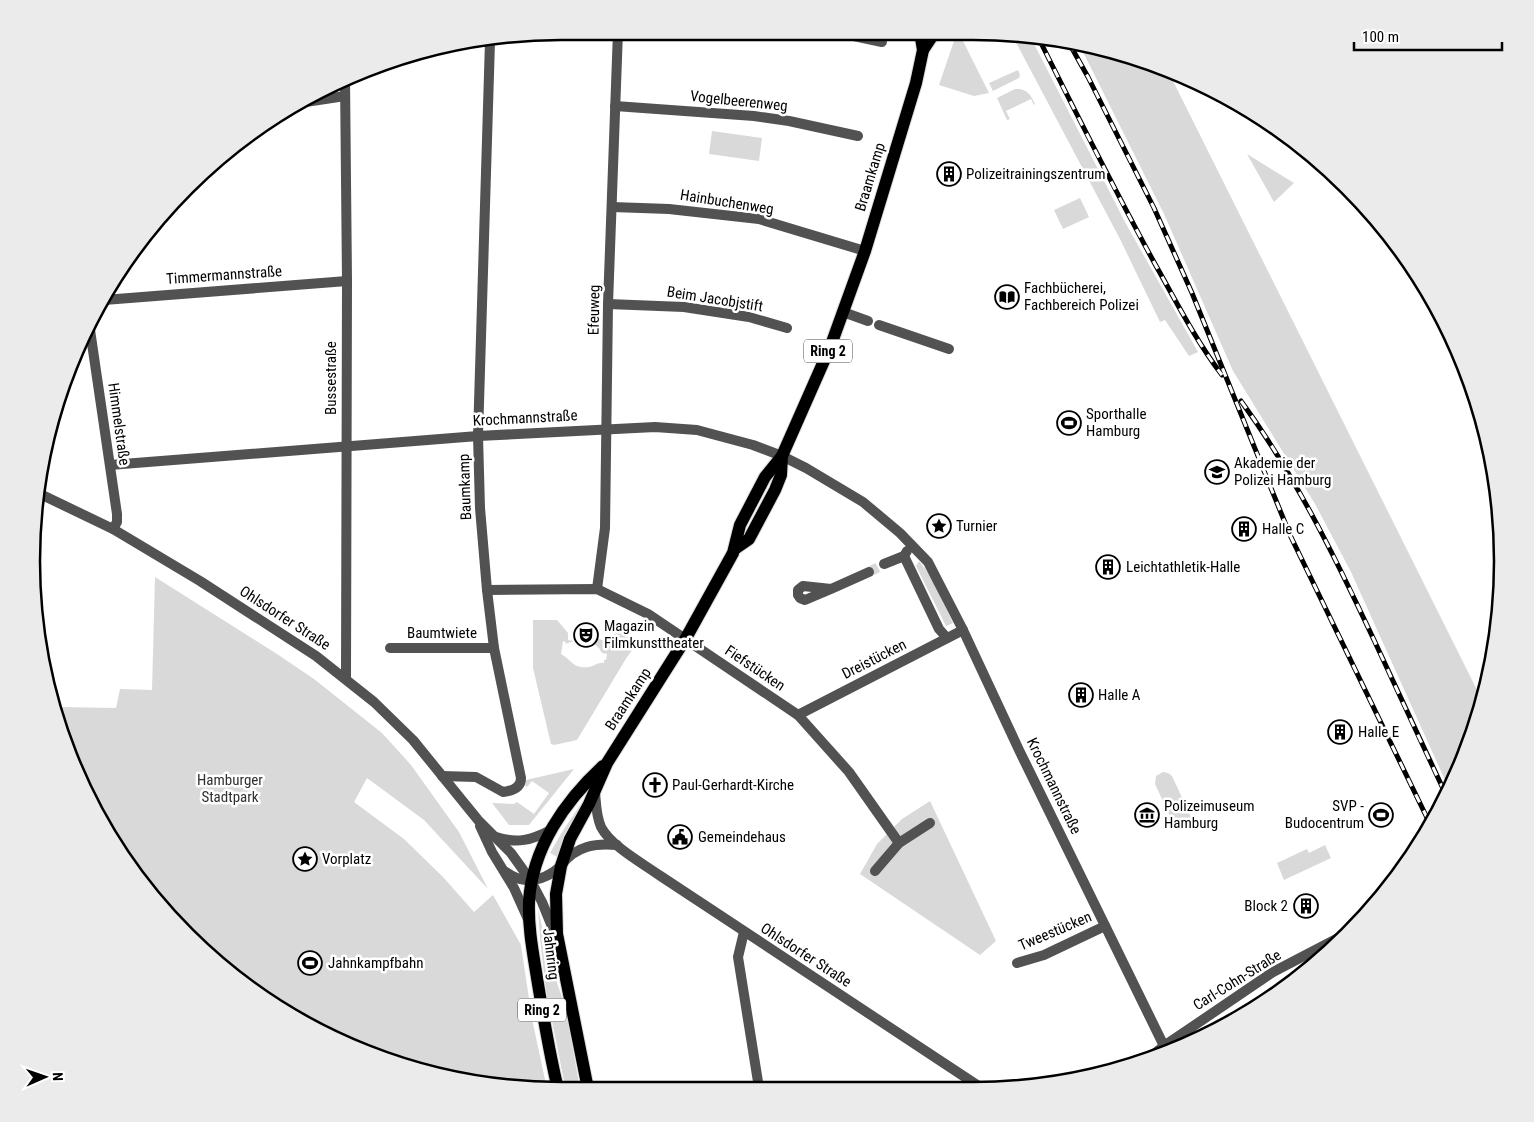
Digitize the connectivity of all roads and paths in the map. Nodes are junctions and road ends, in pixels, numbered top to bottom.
1 (618, 40) edge
2 (873, 40) edge
3 (921, 40) edge
4 (929, 40) edge
5 (882, 42) dead end
6 (490, 45) edge
7 (922, 50) junction
8 (345, 88) edge
9 (345, 96) junction
10 (320, 100) edge
11 (615, 106) junction
12 (858, 136) dead end
13 (612, 207) junction
14 (864, 251) junction
15 (347, 281) junction
16 (110, 300) edge
17 (608, 304) junction
18 (843, 312) junction
19 (868, 321) dead end
20 (879, 325) dead end
21 (787, 328) dead end
22 (91, 337) edge
23 (949, 349) dead end
24 (608, 429) junction
25 (478, 436) junction
26 (346, 447) junction
27 (782, 456) junction
28 (110, 465) junction
29 (44, 496) edge
30 (113, 529) junction
31 (912, 544) junction
32 (904, 556) junction
33 (884, 564) tunnel mouth
34 (869, 572) tunnel mouth
35 (597, 589) junction
36 (831, 589) dead end
37 (487, 590) junction
38 (963, 630) junction
39 (686, 638) junction
40 (947, 638) junction
41 (390, 648) dead end
42 (494, 648) junction
43 (346, 678) junction
44 (798, 715) junction
45 (607, 763) junction
46 (442, 776) junction
47 (596, 791) junction
48 (478, 820) junction
49 (930, 823) dead end
50 (551, 830) junction
51 (495, 836) junction
52 (899, 843) junction
53 (617, 845) junction
54 (560, 866) junction
55 (505, 871) junction
56 (875, 871) dead end
57 (532, 881) junction
58 (1105, 926) junction
59 (531, 930) junction
60 (744, 932) junction
61 (558, 944) junction
62 (1325, 945) edge
63 (1017, 963) dead end
64 (567, 980) joint
65 (1167, 1044) edge
66 (1164, 1046) edge
67 (556, 1082) edge
68 (587, 1082) edge
69 (758, 1082) edge
70 (972, 1082) edge

1 - 11 street, Efeuweg
2 - 5 street
3 - 7 main road, Braamkamp / Ring 2
4 - 7 main road, Braamkamp / Ring 2
6 - 25 street, Baumkamp
7 - 14 main road, Braamkamp / Ring 2
8 - 9 street, Bussestraße
9 - 10 street
9 - 15 street, Bussestraße
11 - 12 street, Vogelbeerenweg
11 - 13 street, Efeuweg
13 - 14 street, Hainbuchenweg
13 - 17 street, Efeuweg
14 - 18 main road, Braamkamp / Ring 2
15 - 16 street, Timmermannstraße
15 - 26 street, Bussestraße
17 - 21 street, Beim Jacobjstift
17 - 24 street, Efeuweg
18 - 19 street
18 - 27 main road, Braamkamp / Ring 2
20 - 23 street
22 - 28 street, Himmelstraße
24 - 25 street, Krochmannstraße
24 - 27 street, Krochmannstraße
24 - 35 street, Efeuweg
25 - 26 street, Krochmannstraße
25 - 37 street, Baumkamp
26 - 28 street, Krochmannstraße
26 - 43 street, Bussestraße
27 - 31 street, Krochmannstraße
27 - 39 main road, Braamkamp / Ring 2
28 - 30 street, Himmelstraße
29 - 30 street, Ohlsdorfer Straße
30 - 43 street, Ohlsdorfer Straße
31 - 32 street
31 - 38 street, Krochmannstraße
32 - 33 street
32 - 40 street
34 - 36 street
35 - 37 street, Fiefstücken
35 - 39 street, Fiefstücken
37 - 42 street, Baumkamp
38 - 40 street, Dreistücken
38 - 58 street, Krochmannstraße
39 - 44 street, Fiefstücken
39 - 45 main road, Braamkamp / Ring 2
40 - 44 street, Dreistücken
41 - 42 street, Baumtwiete
42 - 46 street, Baumkamp
43 - 46 street, Ohlsdorfer Straße
44 - 52 street, Fiefstücken
45 - 47 main road, Braamkamp / Ring 2
45 - 50 main road, Braamkamp / Ring 2
46 - 48 street, Ohlsdorfer Straße
47 - 53 street, Ohlsdorfer Straße
47 - 54 main road, Braamkamp / Ring 2
48 - 51 street, Ohlsdorfer Straße
48 - 55 street, Ohlsdorfer Straße
49 - 52 street
50 - 51 street
50 - 57 main road, Braamkamp / Ring 2
51 - 57 street, Ohlsdorfer Straße
52 - 56 street
53 - 54 street
53 - 60 street, Ohlsdorfer Straße
54 - 57 street
54 - 61 main road, Braamkamp / Ring 2
55 - 57 street
55 - 59 street, Ohlsdorfer Straße
57 - 59 main road, Jahnring / Ring 2
57 - 61 street, Ohlsdorfer Straße
58 - 63 street, Tweestücken
58 - 66 street, Krochmannstraße
59 - 67 main road, Jahnring / Ring 2
60 - 69 street
60 - 70 street, Ohlsdorfer Straße
61 - 64 main road, Braamkamp / Ring 2
62 - 65 street, Carl-Cohn-Straße
64 - 68 main road, Jahnring / Ring 2

